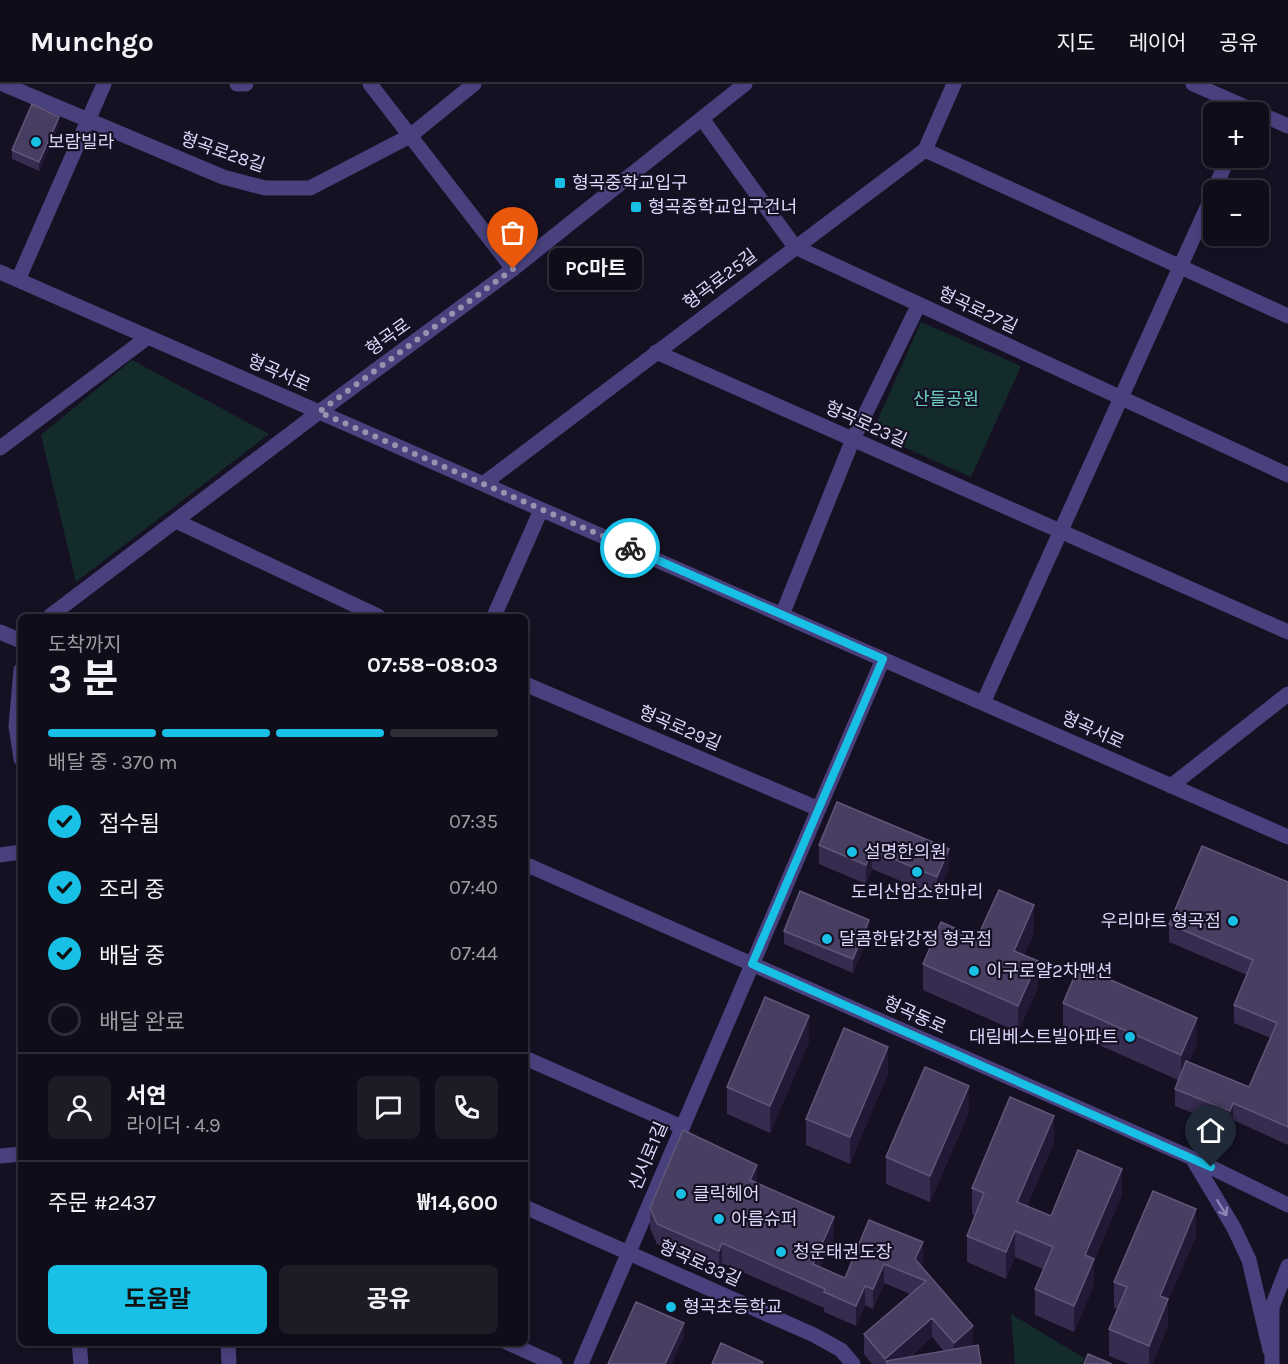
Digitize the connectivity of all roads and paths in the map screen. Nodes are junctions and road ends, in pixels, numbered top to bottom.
1 (3, 84) edge
2 (104, 84) edge
3 (237, 84) edge
4 (246, 84) edge
5 (370, 84) edge
6 (474, 84) edge
7 (745, 84) edge
8 (954, 84) edge
9 (1193, 84) edge
10 (1232, 102) edge
11 (1269, 118) edge
12 (704, 120) junction
13 (88, 122) junction
14 (1288, 126) edge
15 (410, 136) junction
16 (925, 150) junction
17 (1203, 217) edge
18 (795, 247) junction
19 (1182, 267) junction
20 (513, 269) junction
21 (0, 272) edge
22 (18, 280) junction
23 (919, 304) junction
24 (1288, 316) edge
25 (148, 337) junction
26 (656, 352) junction
27 (1123, 399) junction
28 (319, 412) junction
29 (853, 439) junction
30 (0, 448) edge
31 (1288, 475) edge
32 (483, 484) junction
33 (541, 510) junction
34 (176, 521) junction
35 (1060, 531) junction
36 (53, 614) edge
37 (374, 614) edge
38 (495, 614) edge
39 (782, 615) junction
40 (0, 632) edge
41 (1288, 632) edge
42 (18, 640) edge
43 (883, 659) junction
44 (528, 685) edge
45 (1288, 694) edge
46 (983, 703) junction
47 (18, 704) edge
48 (18, 739) edge
49 (1171, 786) junction
50 (819, 809) junction
51 (1288, 837) edge
52 (18, 852) edge
53 (0, 855) edge
54 (528, 865) edge
55 (752, 964) junction
56 (528, 1059) edge
57 (682, 1127) junction
58 (18, 1154) edge
59 (0, 1156) edge
60 (1192, 1158) junction
61 (1288, 1205) edge
62 (528, 1208) edge
63 (628, 1253) junction
64 (1288, 1266) edge
65 (79, 1346) edge
66 (228, 1346) edge
67 (515, 1346) edge
68 (1271, 1357) edge
69 (81, 1364) edge
70 (229, 1364) edge
71 (555, 1364) edge
72 (581, 1364) edge
73 (853, 1364) edge

1 - 13 street
2 - 13 street
3 - 4 street
5 - 15 street
6 - 15 street, 형곡로28길
7 - 12 street, 형곡로
8 - 16 street, 형곡로25길
9 - 10 street
11 - 14 street
12 - 18 street, 형곡로27길
12 - 20 street, 형곡로
13 - 15 street, 형곡로28길
13 - 22 street
15 - 20 street
16 - 18 street, 형곡로25길
16 - 19 street
17 - 19 street
18 - 23 street, 형곡로27길
18 - 26 street, 형곡로25길
19 - 24 street
19 - 27 street
20 - 28 street, 형곡로
21 - 22 street, 형곡서로
22 - 25 street, 형곡서로
23 - 27 street, 형곡로27길
23 - 29 street
25 - 28 street, 형곡서로
25 - 30 street
26 - 29 street, 형곡로23길
26 - 32 street, 형곡로25길
27 - 31 street, 형곡로27길
27 - 35 street
28 - 32 street, 형곡서로
28 - 34 street, 형곡로
29 - 35 street, 형곡로23길
29 - 39 street
32 - 33 street, 형곡서로
33 - 38 street
33 - 39 street, 형곡서로
34 - 36 street, 형곡로
34 - 37 street
35 - 41 street, 형곡로23길
35 - 46 street
39 - 43 street, 형곡서로
40 - 42 street
43 - 46 street, 형곡서로
43 - 50 street
44 - 50 street, 형곡로29길
45 - 49 street
46 - 49 street, 형곡서로
47 - 48 street
49 - 51 street, 형곡서로
50 - 55 street
52 - 53 street
54 - 55 street, 형곡동로
55 - 57 street, 신시로1길
55 - 60 street, 형곡동로
56 - 57 street
57 - 63 street, 신시로1길
58 - 59 street
60 - 61 street, 형곡동로
60 -> 68 street
62 - 63 street, 형곡로33길
63 - 72 street, 신시로1길
63 - 73 street, 형곡로33길
64 - 68 street
65 - 69 street
66 - 70 street
67 - 71 street

